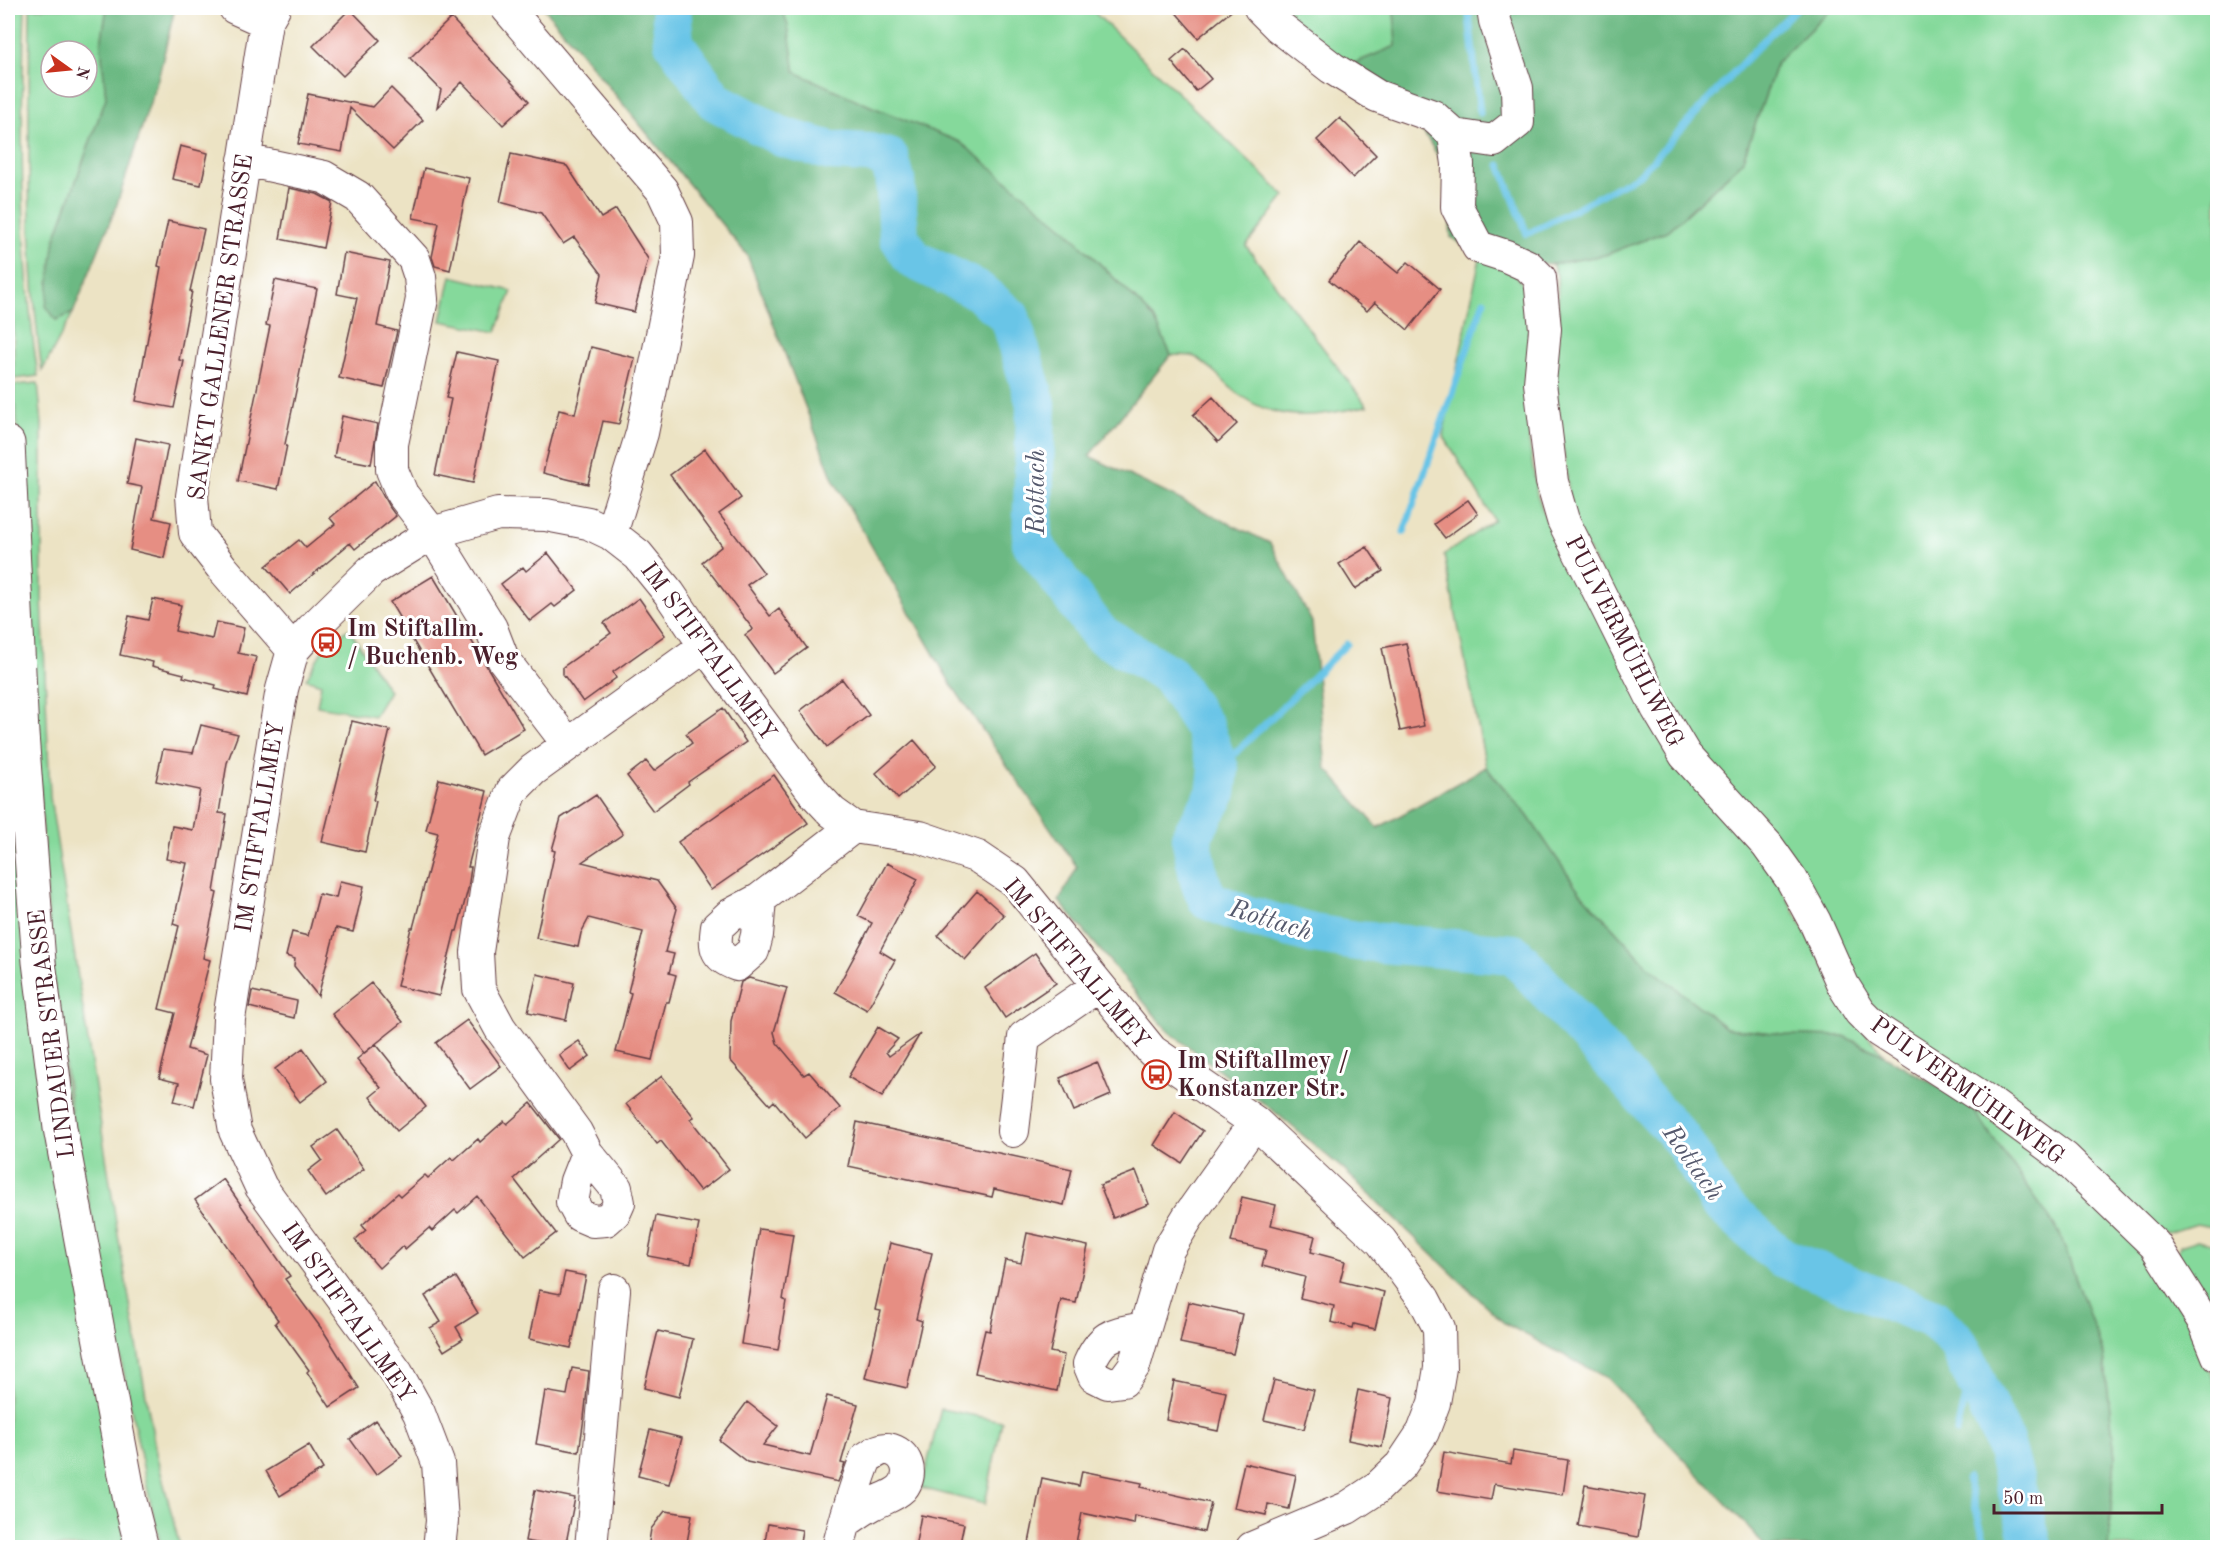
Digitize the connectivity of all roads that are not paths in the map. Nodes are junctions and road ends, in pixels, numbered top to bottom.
1 (236, 8) edge
2 (507, 8) edge
3 (1260, 8) edge
4 (1494, 8) edge
5 (270, 15) edge
6 (1454, 135) junction
7 (244, 160) junction
8 (8, 442) edge
9 (432, 533) junction
10 (611, 534) junction
11 (705, 646) junction
12 (293, 650) junction
13 (568, 744) junction
14 (853, 826) junction
15 (760, 898) dead end
16 (1098, 986) junction
17 (1255, 1122) junction
18 (1013, 1131) dead end
19 (587, 1153) dead end
20 (614, 1290) dead end
21 (1145, 1328) dead end
22 (2217, 1356) edge
23 (142, 1548) edge
24 (439, 1548) edge
25 (591, 1548) edge
26 (1252, 1548) edge

1 - 5 street
2 - 10 street
3 - 6 street
4 - 6 street
5 - 7 street, SANKT GALLENER STRASSE
6 - 22 street, PULVERMÜHLWEG
7 - 9 street
7 - 12 street, SANKT GALLENER STRASSE
8 - 23 main road, LINDAUER STRASSE
9 - 10 street, IM STIFTALLMEY
9 - 12 street, IM STIFTALLMEY
9 - 13 street
10 - 11 street, IM STIFTALLMEY
11 - 13 street
11 - 14 street, IM STIFTALLMEY
12 - 24 street, IM STIFTALLMEY
13 - 19 street
14 - 15 street
14 - 16 street, IM STIFTALLMEY
16 - 17 street, IM STIFTALLMEY
16 - 18 street
17 - 21 street
17 - 26 street, IM STIFTALLMEY
20 - 25 street

